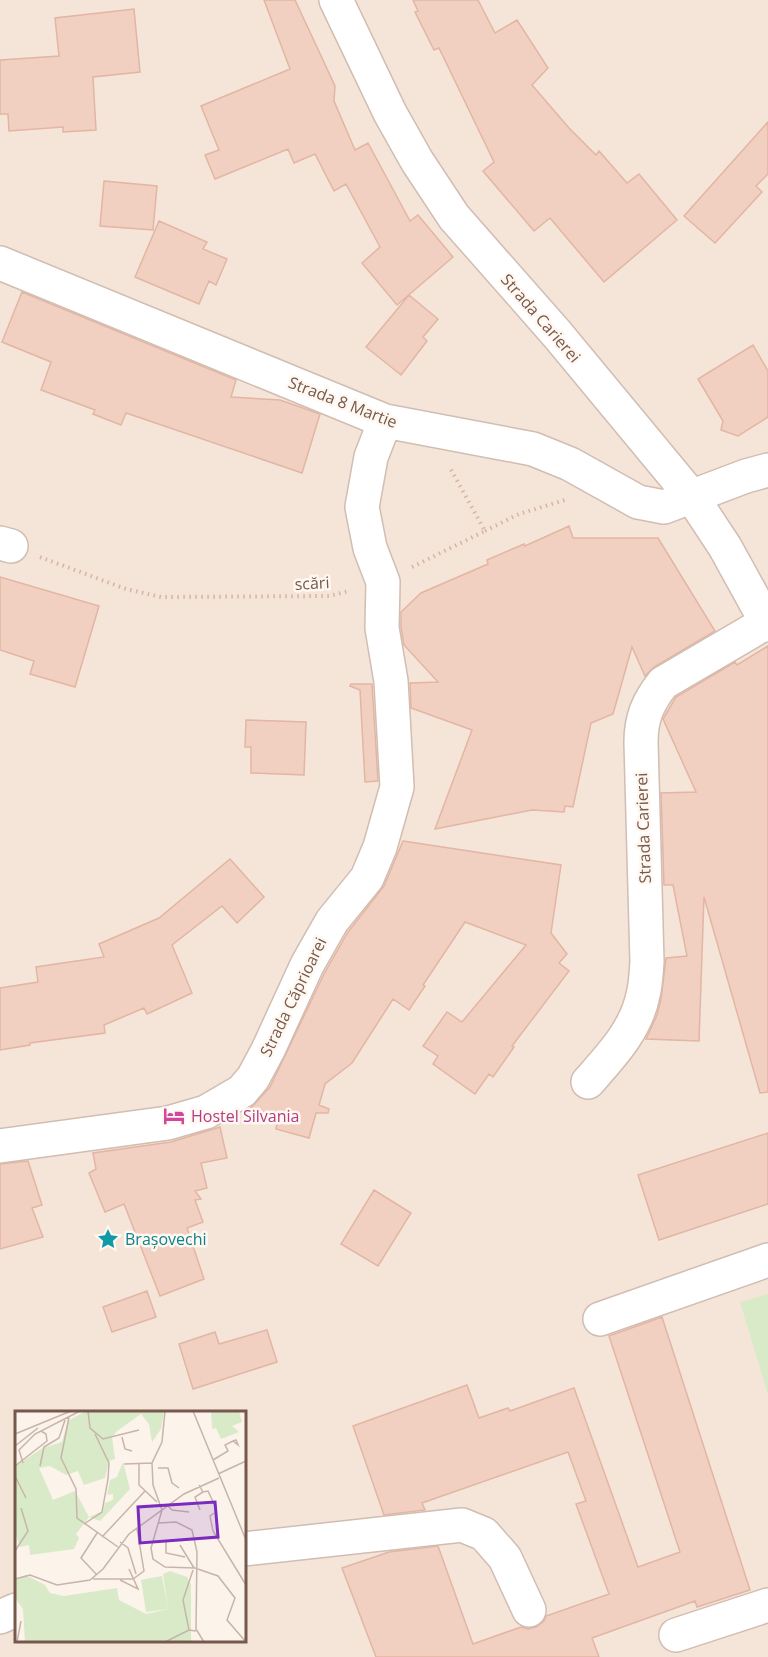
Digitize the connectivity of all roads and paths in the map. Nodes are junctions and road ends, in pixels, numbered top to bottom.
1 (336, 0) edge
2 (0, 263) edge
3 (385, 421) junction
4 (471, 437) junction
5 (761, 470) edge
6 (692, 497) junction
7 (5, 544) edge
8 (383, 582) junction
9 (767, 624) edge
10 (588, 1082) dead end
11 (0, 1146) edge
12 (768, 1260) edge
13 (600, 1319) dead end
14 (246, 1549) edge
15 (768, 1605) edge
16 (15, 1610) edge
17 (529, 1610) dead end
18 (0, 1617) edge
19 (676, 1635) dead end

1 - 6 street, Strada Carierei
2 - 3 street, Strada 8 Martie
3 - 4 street, Strada 8 Martie
3 - 8 street, Strada Căprioarei
4 - 6 street, Strada 8 Martie
4 - 8 path, scări
5 - 6 street, Strada 8 Martie
6 - 9 street, Strada Carierei
7 - 8 path, scări
8 - 11 street, Strada Căprioarei
9 - 10 street, Strada Carierei
12 - 13 street
14 - 17 street
15 - 19 street
16 - 18 street

